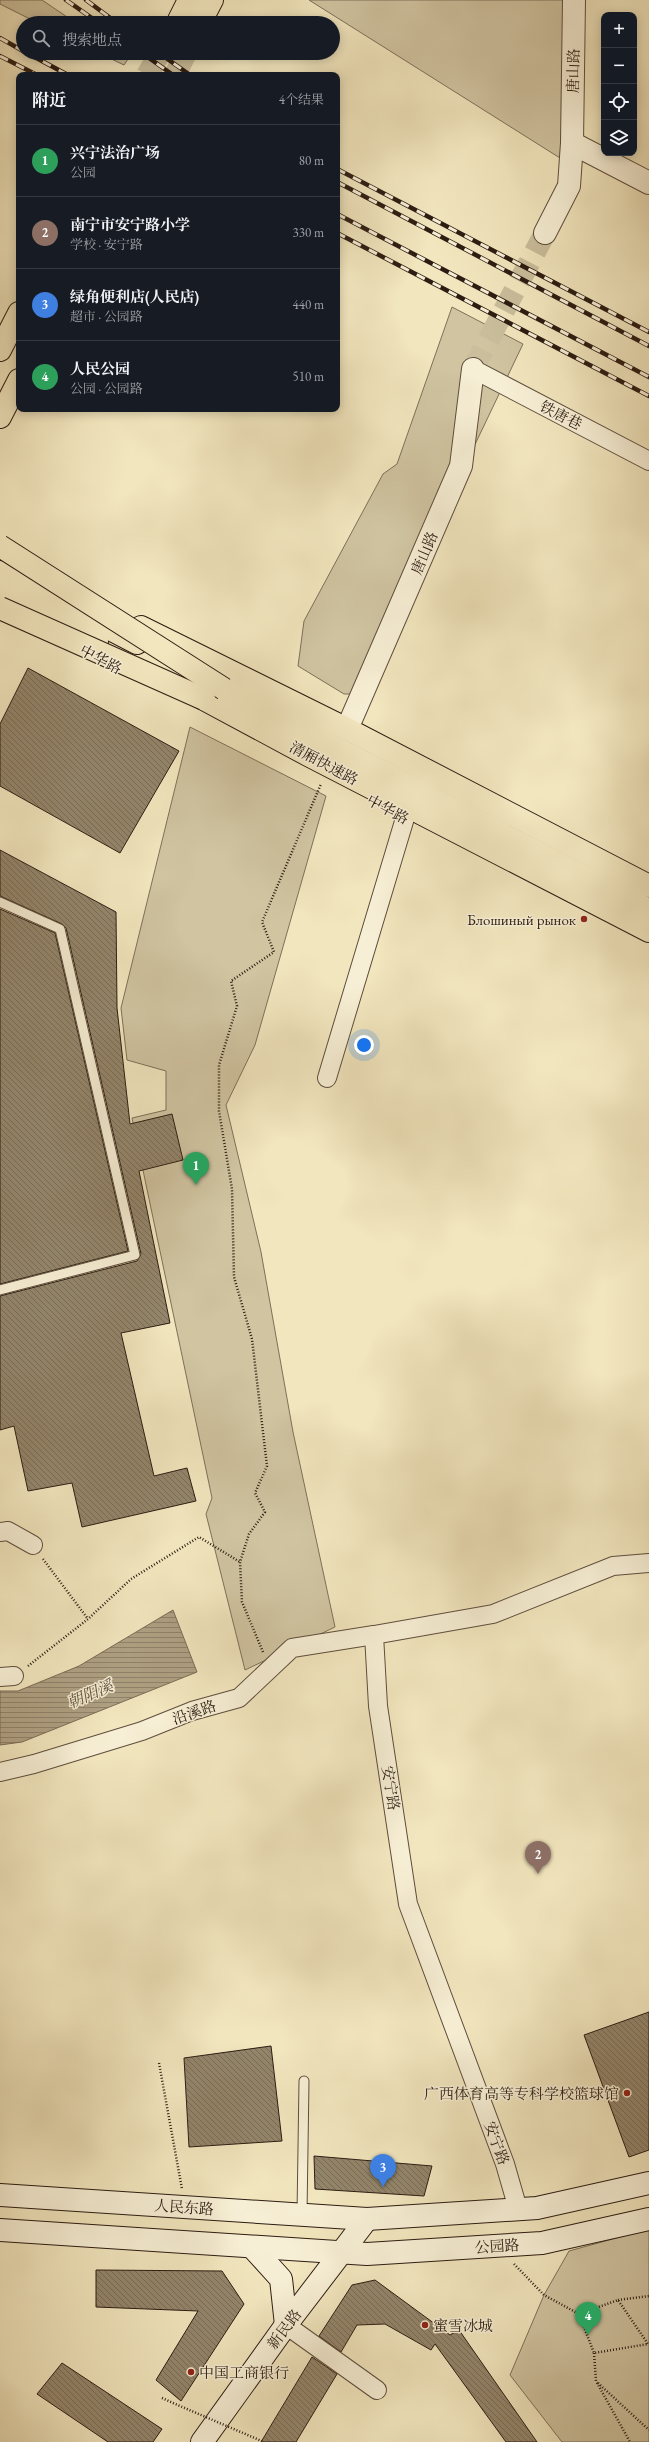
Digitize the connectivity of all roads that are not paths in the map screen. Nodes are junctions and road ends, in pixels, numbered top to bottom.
1 (189, 0) edge
2 (212, 0) edge
3 (574, 0) edge
4 (181, 16) edge
5 (204, 16) edge
6 (572, 143) junction
7 (649, 183) edge
8 (545, 233) tunnel mouth
9 (16, 319) edge
10 (0, 350) edge
11 (473, 369) joint
12 (16, 386) edge
13 (0, 417) edge
14 (649, 461) edge
15 (0, 546) edge
16 (0, 557) edge
17 (0, 572) edge
18 (0, 591) edge
19 (0, 607) edge
20 (224, 689) junction
21 (204, 699) junction
22 (347, 729) junction
23 (405, 818) junction
24 (649, 886) edge
25 (0, 902) edge
26 (649, 910) edge
27 (649, 931) edge
28 (649, 946) edge
29 (327, 1078) dead end
30 (1, 1287) edge
31 (0, 1532) edge
32 (33, 1545) road end
33 (649, 1563) edge
34 (374, 1635) junction
35 (0, 1772) edge
36 (304, 2081) dead end
37 (649, 2183) edge
38 (0, 2195) edge
39 (518, 2209) junction
40 (302, 2214) junction
41 (368, 2218) junction
42 (649, 2220) edge
43 (0, 2230) edge
44 (252, 2247) junction
45 (342, 2252) junction
46 (286, 2325) junction
47 (377, 2390) dead end
48 (202, 2442) edge

1 - 4 main road
2 - 5 main road
3 - 6 main road, 唐山路
6 - 7 main road
6 - 8 main road, 唐山路
9 - 10 main road
11 - 14 street, 铁唐巷
11 - 22 main road, 唐山路
12 - 13 main road
15 - 20 main road, bridge
16 - 22 main road
17 - 20 main road, 清厢快速路, bridge
18 - 21 main road, 清厢快速路, bridge
19 - 21 main road, bridge
19 - 23 main road, 中华路
20 - 26 main road, 清厢快速路
21 - 27 main road, 清厢快速路
22 - 24 main road
23 - 28 main road, 中华路
23 - 29 street
25 - 30 lane
31 - 32 street
33 - 34 street
34 - 35 street, 沿溪路
34 - 39 street, 安宁路
36 - 40 lane
37 - 39 main road
38 - 40 main road, 人民东路
39 - 41 main road
40 - 41 main road, 人民东路
41 - 45 main road, 新民路
42 - 45 main road, 公园路
43 - 44 main road
44 - 45 main road
44 - 46 main road
45 - 46 main road, 新民路
46 - 47 street
46 - 48 main road, 新民路

